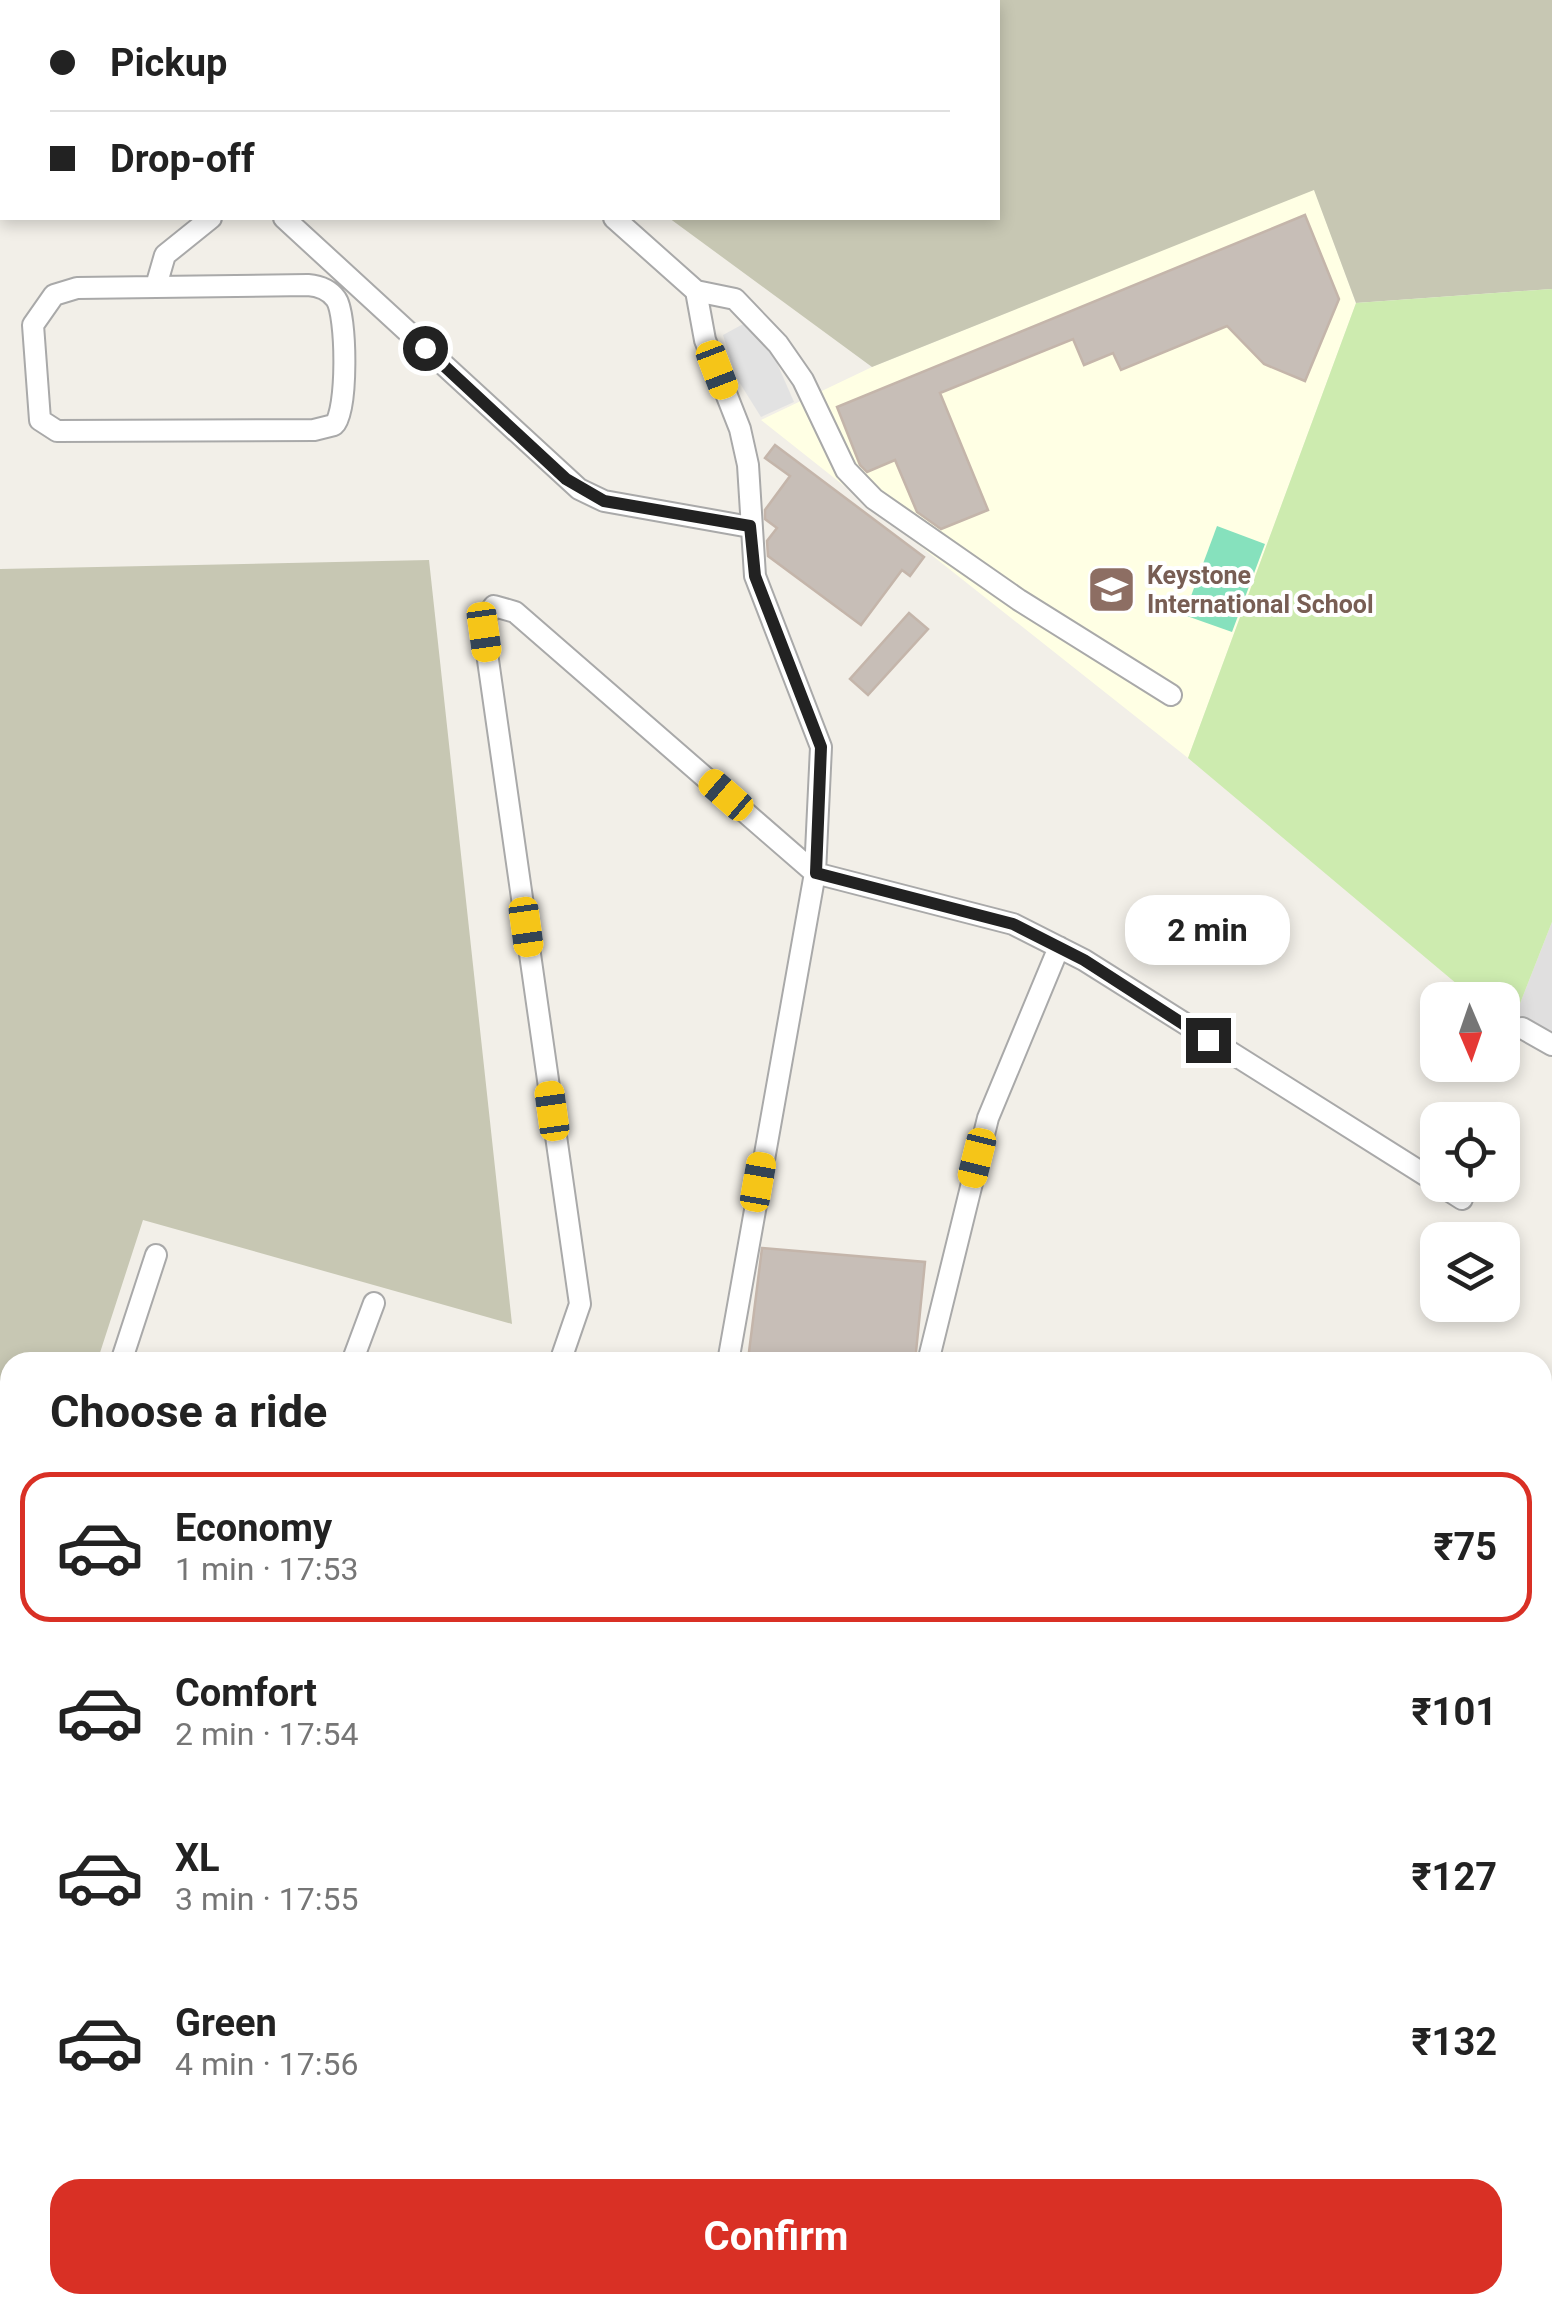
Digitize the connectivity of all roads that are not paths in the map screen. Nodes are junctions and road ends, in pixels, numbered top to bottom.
1 (209, 220) edge
2 (286, 220) edge
3 (616, 220) edge
4 (156, 286) junction
5 (696, 290) junction
6 (750, 526) junction
7 (1171, 696) dead end
8 (816, 873) junction
9 (1060, 947) junction
10 (1522, 1028) dead end
11 (1552, 1045) edge
12 (1420, 1172) edge
13 (156, 1255) dead end
14 (374, 1303) dead end
15 (124, 1352) edge
16 (356, 1352) edge
17 (563, 1352) edge
18 (730, 1352) edge
19 (930, 1352) edge

1 - 4 street
2 - 6 street
3 - 5 street
4 - 4 street
5 - 6 street
5 - 7 street
6 - 8 street
8 - 9 street
8 - 17 street
8 - 18 street
9 - 12 street
9 - 19 street
10 - 11 street
13 - 15 street
14 - 16 street

